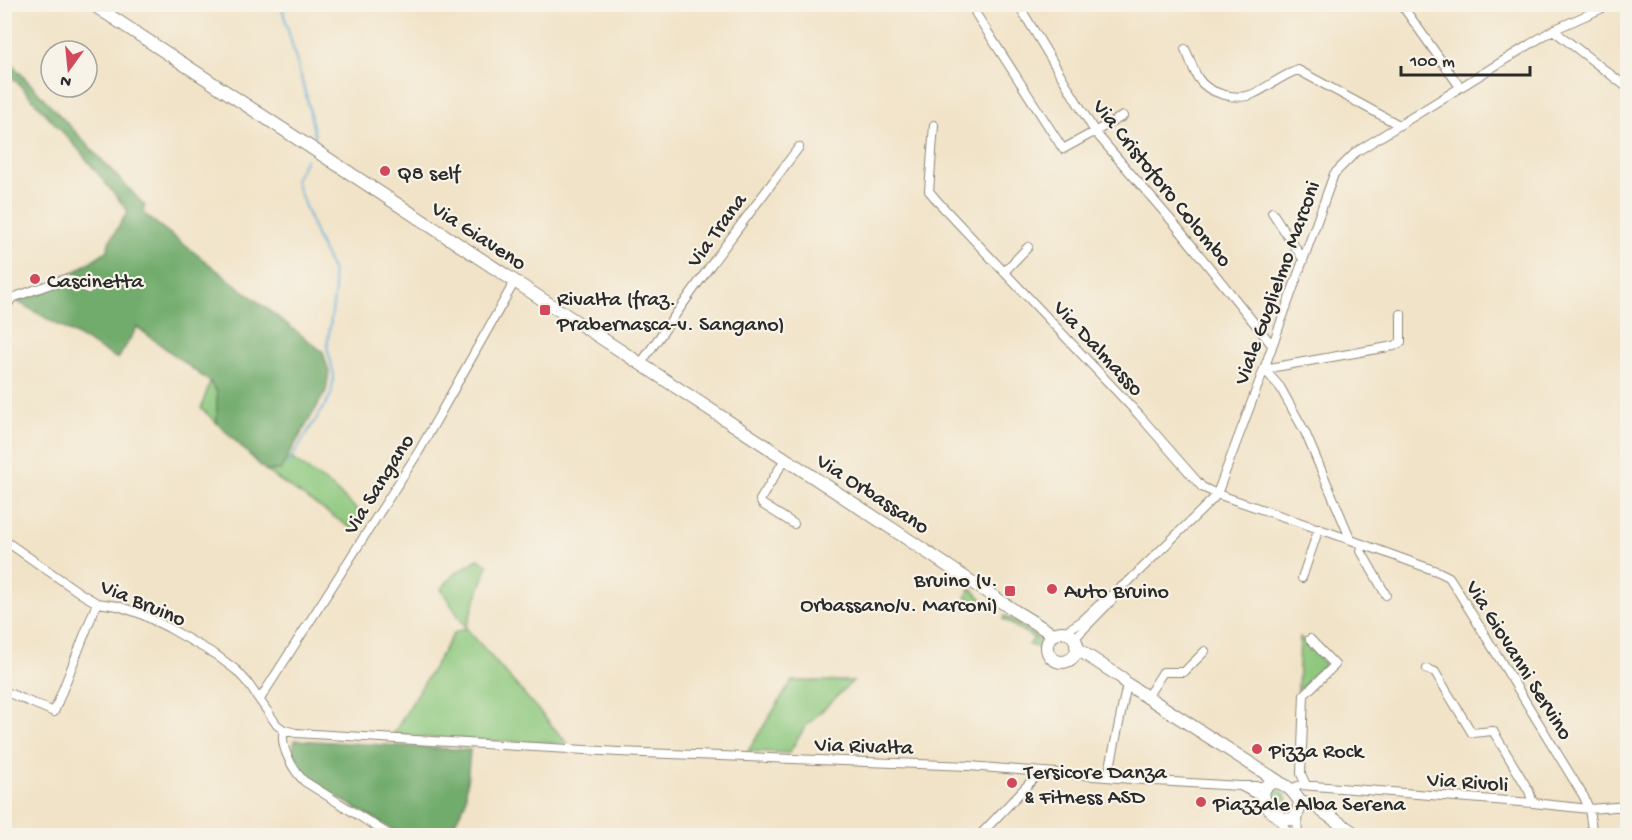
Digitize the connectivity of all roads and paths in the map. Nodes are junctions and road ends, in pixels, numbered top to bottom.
1 (92, 4) edge
2 (975, 4) edge
3 (1018, 4) edge
4 (1401, 4) edge
5 (1612, 4) edge
6 (1553, 30) junction
7 (1185, 48) dead end
8 (1461, 87) junction
9 (1628, 88) edge
10 (1123, 116) dead end
11 (934, 125) dead end
12 (1399, 125) junction
13 (1095, 132) junction
14 (799, 147) dead end
15 (1272, 212) dead end
16 (1028, 247) dead end
17 (1303, 259) junction
18 (1004, 272) junction
19 (515, 281) junction
20 (88, 289) dead end
21 (4, 311) edge
22 (1401, 314) dead end
23 (1272, 345) junction
24 (641, 363) junction
25 (1264, 369) junction
26 (785, 459) junction
27 (1217, 494) junction
28 (794, 524) dead end
29 (1319, 528) junction
30 (4, 540) edge
31 (1351, 540) junction
32 (1363, 544) junction
33 (1302, 578) dead end
34 (1386, 595) dead end
35 (97, 603) junction
36 (1063, 639) junction
37 (1310, 639) dead end
38 (1205, 651) dead end
39 (1070, 659) junction
40 (1427, 669) dead end
41 (1127, 684) junction
42 (4, 691) edge
43 (1148, 697) junction
44 (260, 699) junction
45 (284, 730) junction
46 (1236, 756) junction
47 (1040, 772) junction
48 (1108, 777) junction
49 (1284, 785) junction
50 (1306, 785) junction
51 (1265, 792) junction
52 (1533, 803) junction
53 (1628, 806) edge
54 (1589, 809) junction
55 (1298, 810) junction
56 (1277, 817) junction
57 (391, 836) edge
58 (979, 836) edge
59 (1290, 836) edge
60 (1298, 836) edge
61 (1358, 836) edge
62 (1593, 836) edge

1 - 19 main road, Via Giaveno
2 - 13 street
3 - 13 street, Via Cristoforo Colombo
4 - 8 street
5 - 6 street, Viale Guglielmo Marconi
6 - 8 street, Viale Guglielmo Marconi
6 - 9 street
7 - 12 street
8 - 12 street, Viale Guglielmo Marconi
10 - 13 street
11 - 18 street, Via Dalmasso
12 - 17 street, Viale Guglielmo Marconi
13 - 23 street, Via Cristoforo Colombo
14 - 24 street, Via Trana
15 - 17 street
16 - 18 street
17 - 23 street, Viale Guglielmo Marconi
18 - 27 street, Via Dalmasso
19 - 24 main road, Via Giaveno
19 - 44 street, Via Sangano
20 - 21 street
22 - 25 street
23 - 25 street, Viale Guglielmo Marconi
24 - 26 main road, Via Giaveno
25 - 27 street, Viale Guglielmo Marconi
25 - 31 street
26 - 28 street, Via Orbassano
26 - 36 main road, Via Orbassano
27 - 29 street, Via Dalmasso
27 - 36 street, Viale Guglielmo Marconi
29 - 31 street, Via Dalmasso
29 - 33 street
30 - 35 street, Via Bruino
31 - 32 street, Via Giovanni Servino
32 - 34 street
32 - 54 street, Via Giovanni Servino
35 - 42 street
35 - 44 street, Via Bruino
36 - 39 main road
36 - 39 main road, Via Orbassano
36 - 41 main road, Via Orbassano
37 - 50 street
38 - 43 street
39 - 41 main road, Via Orbassano
40 - 52 street
41 - 43 main road, Via Orbassano
41 - 48 street
43 - 46 main road, Via Orbassano
44 - 45 street, Via Bruino
45 - 47 street, Via Rivalta
45 - 57 street, Via Bruino
46 - 49 main road, Via Orbassano
46 - 51 main road, Via Orbassano
47 - 48 street, Via Rivalta
47 - 58 street
48 - 51 street, Via Rivalta
49 - 50 street, Via Rivoli
49 - 51 main road
49 - 55 main road, Via Orbassano
50 - 52 street, Via Rivoli
50 - 55 street
51 - 56 main road, Via Orbassano
52 - 54 street, Via Rivoli
53 - 54 street, Via Rivoli
54 - 62 street, Via Giovanni Servino
55 - 56 main road
55 - 60 street
55 - 61 main road
56 - 59 street

